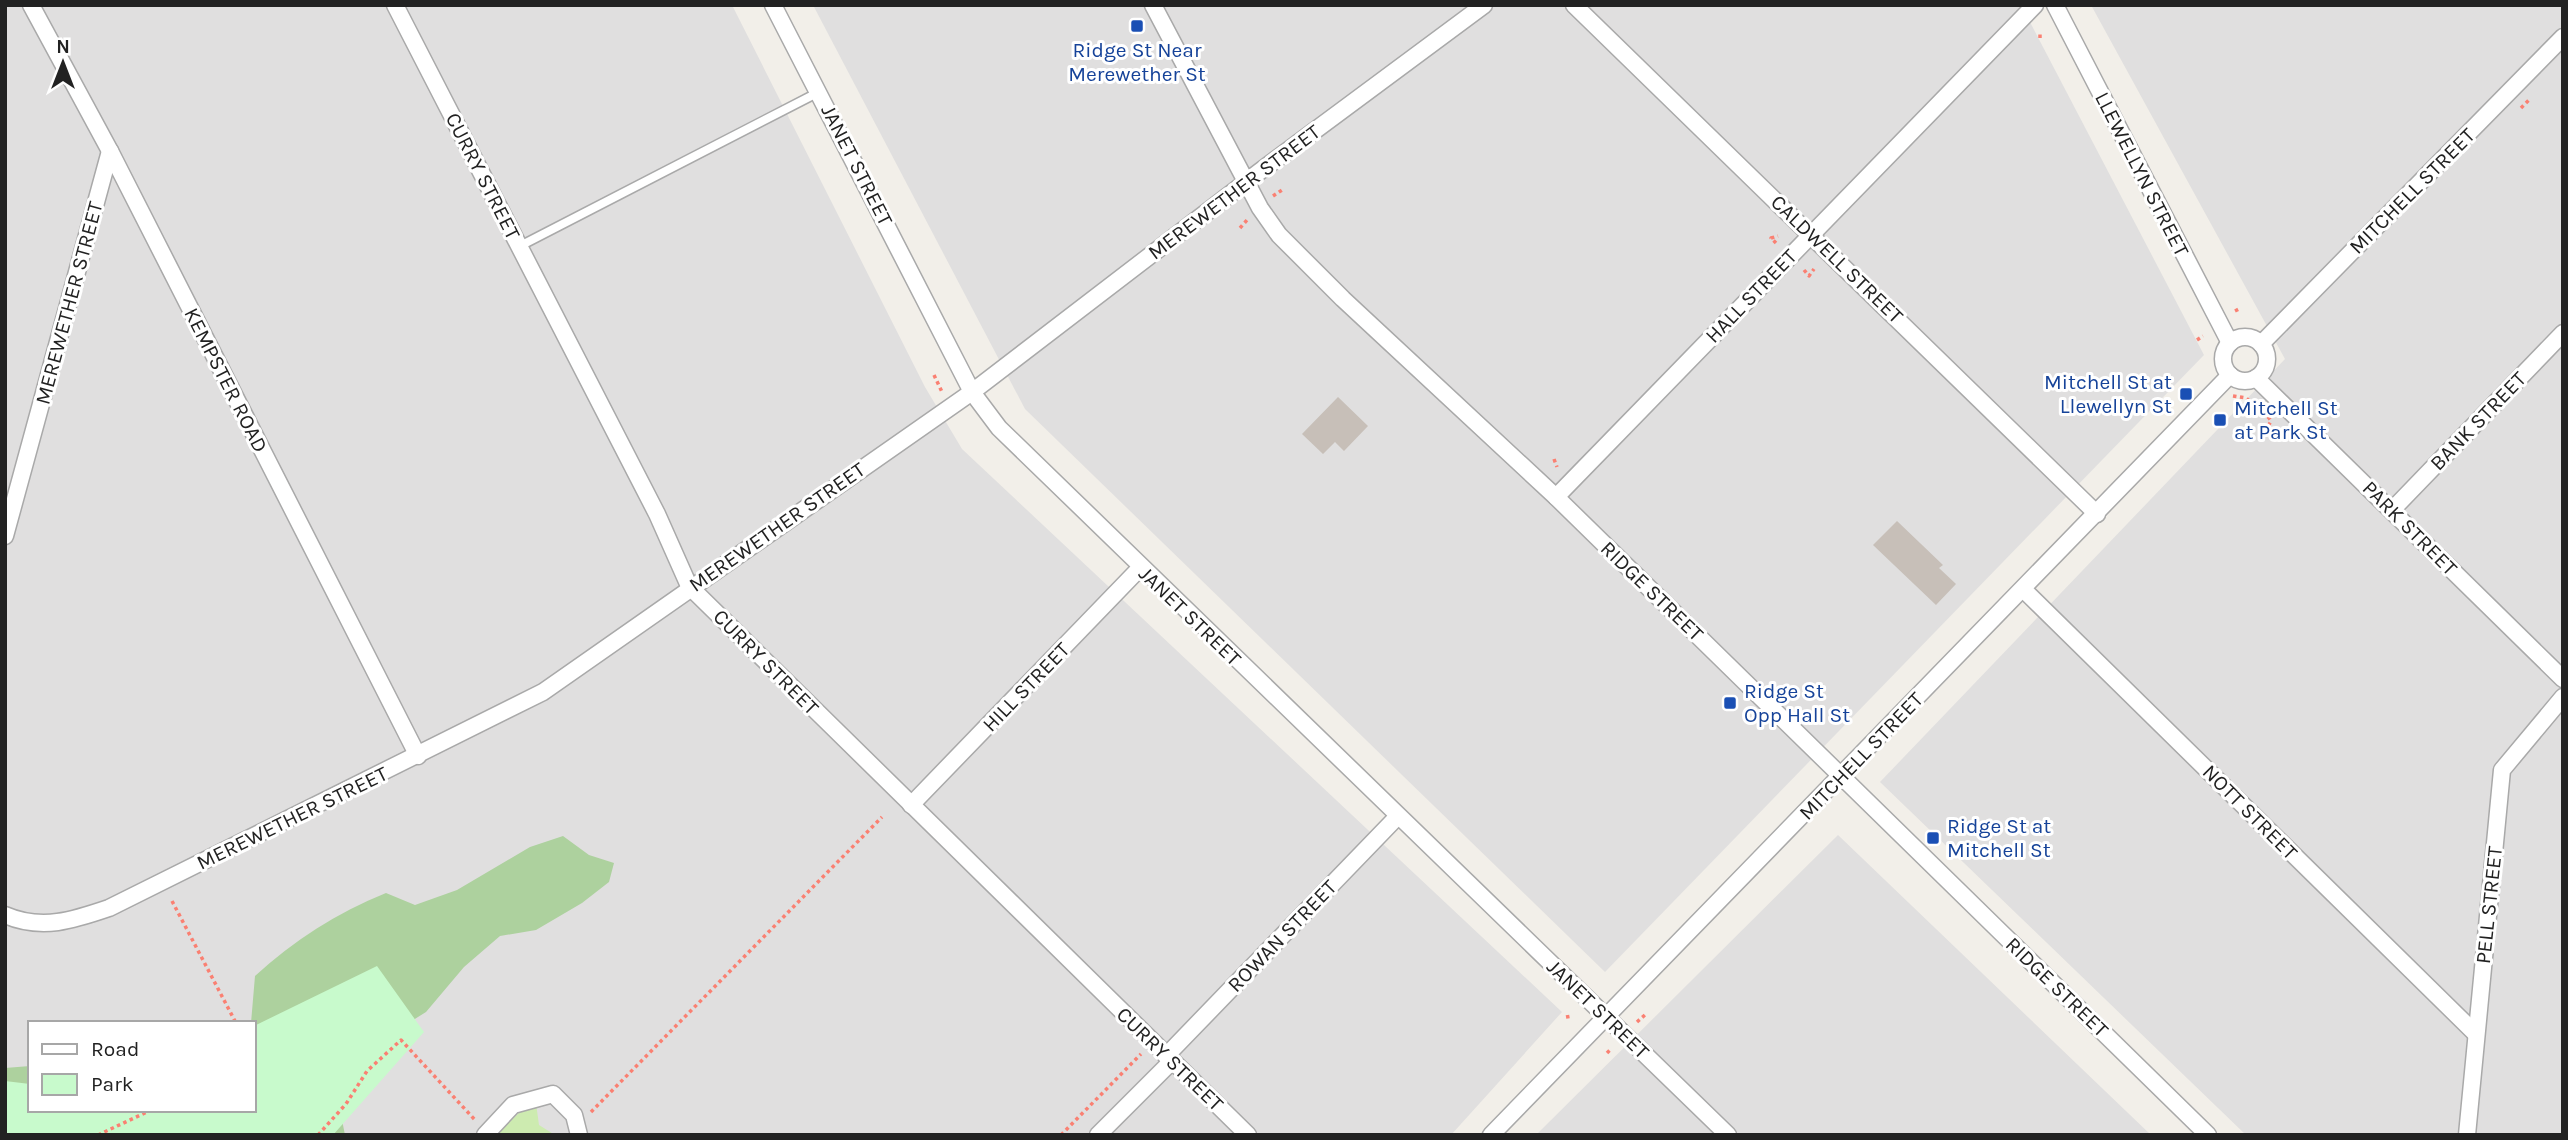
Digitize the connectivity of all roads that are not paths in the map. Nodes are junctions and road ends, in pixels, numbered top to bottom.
1 (32, 5) edge
2 (395, 5) edge
3 (773, 5) edge
4 (1153, 5) edge
5 (1484, 5) edge
6 (1574, 5) edge
7 (2035, 5) edge
8 (2054, 5) edge
9 (2563, 37) edge
10 (819, 92) junction
11 (110, 151) junction
12 (1246, 182) junction
13 (1811, 233) junction
14 (520, 247) junction
15 (2563, 333) edge
16 (2230, 343) junction
17 (2260, 344) junction
18 (2230, 375) junction
19 (2256, 378) junction
20 (972, 392) junction
21 (1556, 497) junction
22 (2393, 509) junction
23 (2097, 514) junction
24 (5, 536) edge
25 (1140, 568) junction
26 (689, 586) junction
27 (2024, 590) junction
28 (2563, 679) edge
29 (2563, 698) edge
30 (418, 756) junction
31 (1840, 776) junction
32 (911, 806) junction
33 (1398, 816) junction
34 (5, 915) edge
35 (1607, 1016) junction
36 (2476, 1034) junction
37 (1169, 1059) junction
38 (486, 1134) edge
39 (579, 1135) edge
40 (1098, 1135) edge
41 (1248, 1135) edge
42 (1492, 1135) edge
43 (1728, 1135) edge
44 (2208, 1135) edge
45 (2467, 1135) edge

1 - 11 street, KEMPSTER ROAD
2 - 14 street, CURRY STREET
3 - 10 street, JANET STREET
4 - 12 street, RIDGE STREET
5 - 12 street, MEREWETHER STREET
6 - 13 street, CALDWELL STREET
7 - 13 street, HALL STREET
8 - 16 street, LLEWELLYN STREET
9 - 17 street, MITCHELL STREET
10 - 14 lane
10 - 20 street, JANET STREET
11 - 24 street, MEREWETHER STREET
11 - 30 street, KEMPSTER ROAD
12 - 20 street, MEREWETHER STREET
12 - 21 street, RIDGE STREET
13 - 21 street, HALL STREET
13 - 23 street, CALDWELL STREET
14 - 26 street, CURRY STREET
15 - 22 street, BANK STREET
16 - 17 street
16 - 18 street
17 - 19 street
18 - 19 street
18 - 23 street, MITCHELL STREET
19 - 22 street, PARK STREET
20 - 25 street, JANET STREET
20 - 26 street, MEREWETHER STREET
21 - 31 street, RIDGE STREET
22 - 28 street, PARK STREET
23 - 27 street, MITCHELL STREET
25 - 32 street, HILL STREET
25 - 33 street, JANET STREET
26 - 30 street, MEREWETHER STREET
26 - 32 street, CURRY STREET
27 - 31 street, MITCHELL STREET
27 - 36 street, NOTT STREET
29 - 36 street, PELL STREET
30 - 34 street, MEREWETHER STREET
31 - 35 street, MITCHELL STREET
31 - 44 street, RIDGE STREET
32 - 37 street, CURRY STREET
33 - 35 street, JANET STREET
33 - 37 street, ROWAN STREET
35 - 42 street, MITCHELL STREET
35 - 43 street, JANET STREET
36 - 45 street, PELL STREET
37 - 40 street, ROWAN STREET
37 - 41 street, CURRY STREET
38 - 39 street

